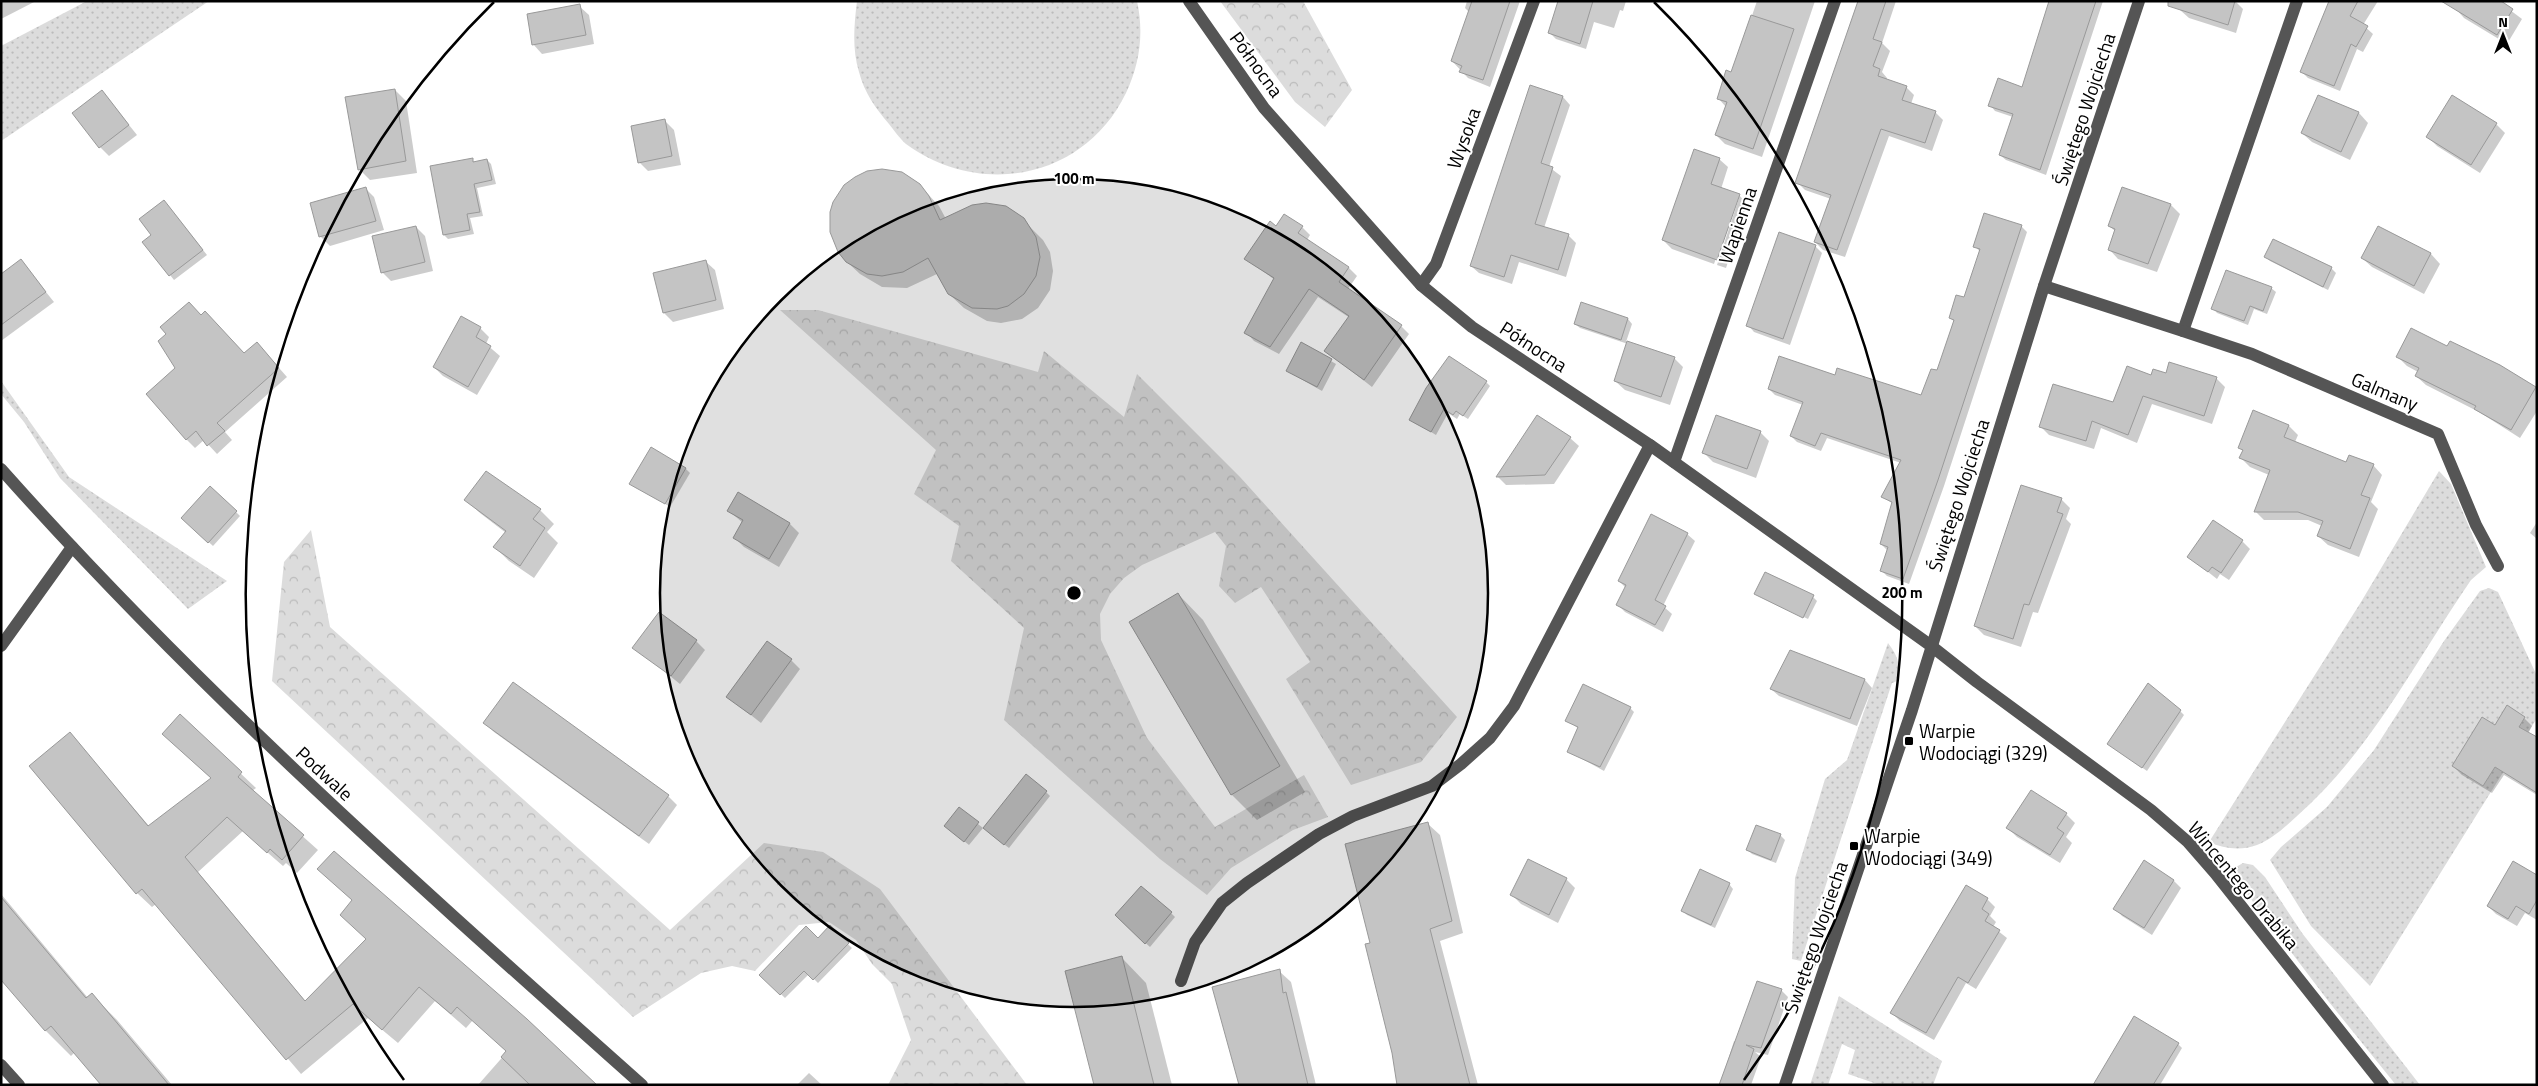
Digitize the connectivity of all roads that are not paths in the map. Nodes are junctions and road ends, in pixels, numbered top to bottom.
1 (1189, 1) edge
2 (1534, 1) edge
3 (1835, 1) edge
4 (2139, 1) edge
5 (2297, 1) edge
6 (1421, 285) junction
7 (2044, 286) junction
8 (2183, 331) junction
9 (1650, 445) junction
10 (1674, 462) junction
11 (1, 469) edge
12 (72, 547) junction
13 (2498, 566) dead end
14 (1930, 645) junction
15 (1, 646) edge
16 (1181, 981) dead end
17 (1, 1065) edge
18 (19, 1085) edge
19 (642, 1085) edge
20 (1785, 1085) edge
21 (2383, 1085) edge

1 - 6 street, Północna
2 - 6 street, Wysoka
3 - 10 street, Wapienna
4 - 7 street, Świętego Wojciecha
5 - 8 street
6 - 9 street, Północna
7 - 8 street, Galmany
7 - 14 street, Świętego Wojciecha
8 - 13 street, Galmany
9 - 10 street, Północna
9 - 16 street
10 - 14 street, Północna
11 - 12 street, Podwale
12 - 15 street
12 - 19 street, Podwale
14 - 20 street, Świętego Wojciecha
14 - 21 street, Wincentego Drabika
17 - 18 street

